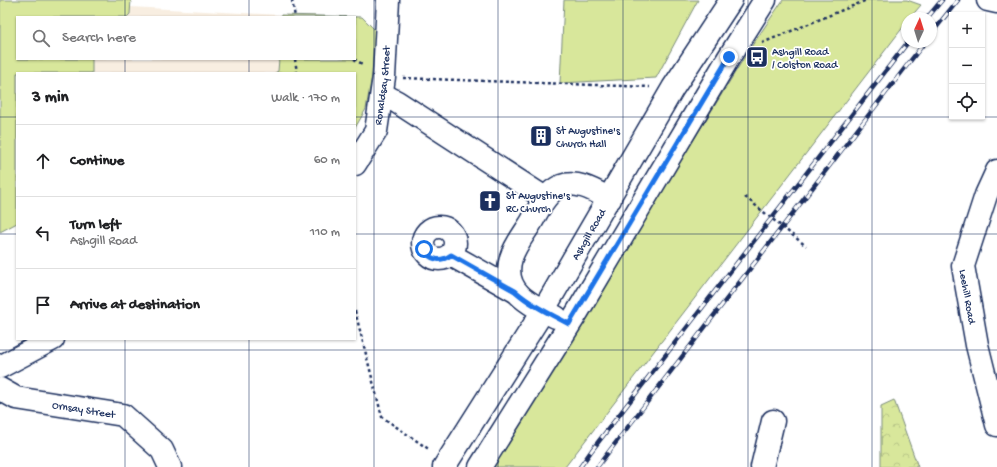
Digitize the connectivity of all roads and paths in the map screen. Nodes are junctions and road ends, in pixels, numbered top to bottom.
1 (292, 0) edge
2 (388, 0) edge
3 (731, 0) edge
4 (765, 0) edge
5 (867, 0) edge
6 (295, 16) edge
7 (758, 45) dead end
8 (295, 60) edge
9 (355, 60) edge
10 (295, 72) edge
11 (383, 86) junction
12 (673, 88) junction
13 (356, 162) edge
14 (997, 171) edge
15 (744, 197) dead end
16 (545, 198) junction
17 (610, 199) junction
18 (806, 246) dead end
19 (451, 255) dead end
20 (515, 291) junction
21 (543, 311) junction
22 (356, 315) edge
23 (569, 324) junction
24 (51, 340) edge
25 (0, 367) edge
26 (0, 388) edge
27 (774, 421) dead end
28 (997, 425) edge
29 (446, 464) edge
30 (170, 467) edge
31 (480, 467) edge
32 (762, 467) edge

1 - 6 path
2 - 11 street, Ronaldsay Street
3 - 12 street, Ashgill Road
4 - 23 street
5 - 7 path
8 - 10 path
9 - 11 path
11 - 12 path
11 - 13 street, Ronaldsay Street
11 - 16 street
12 - 17 street, Ashgill Road
14 - 28 street, Leehill Road
15 - 18 path, bridge
16 - 17 street
16 - 20 street
17 - 21 street, Ashgill Road
19 - 20 street
20 - 21 street
21 - 23 street
21 - 29 street, Ashgill Road
22 - 29 path
23 - 31 street
24 - 25 street
26 - 30 street, Ornsay Street
27 - 32 street

